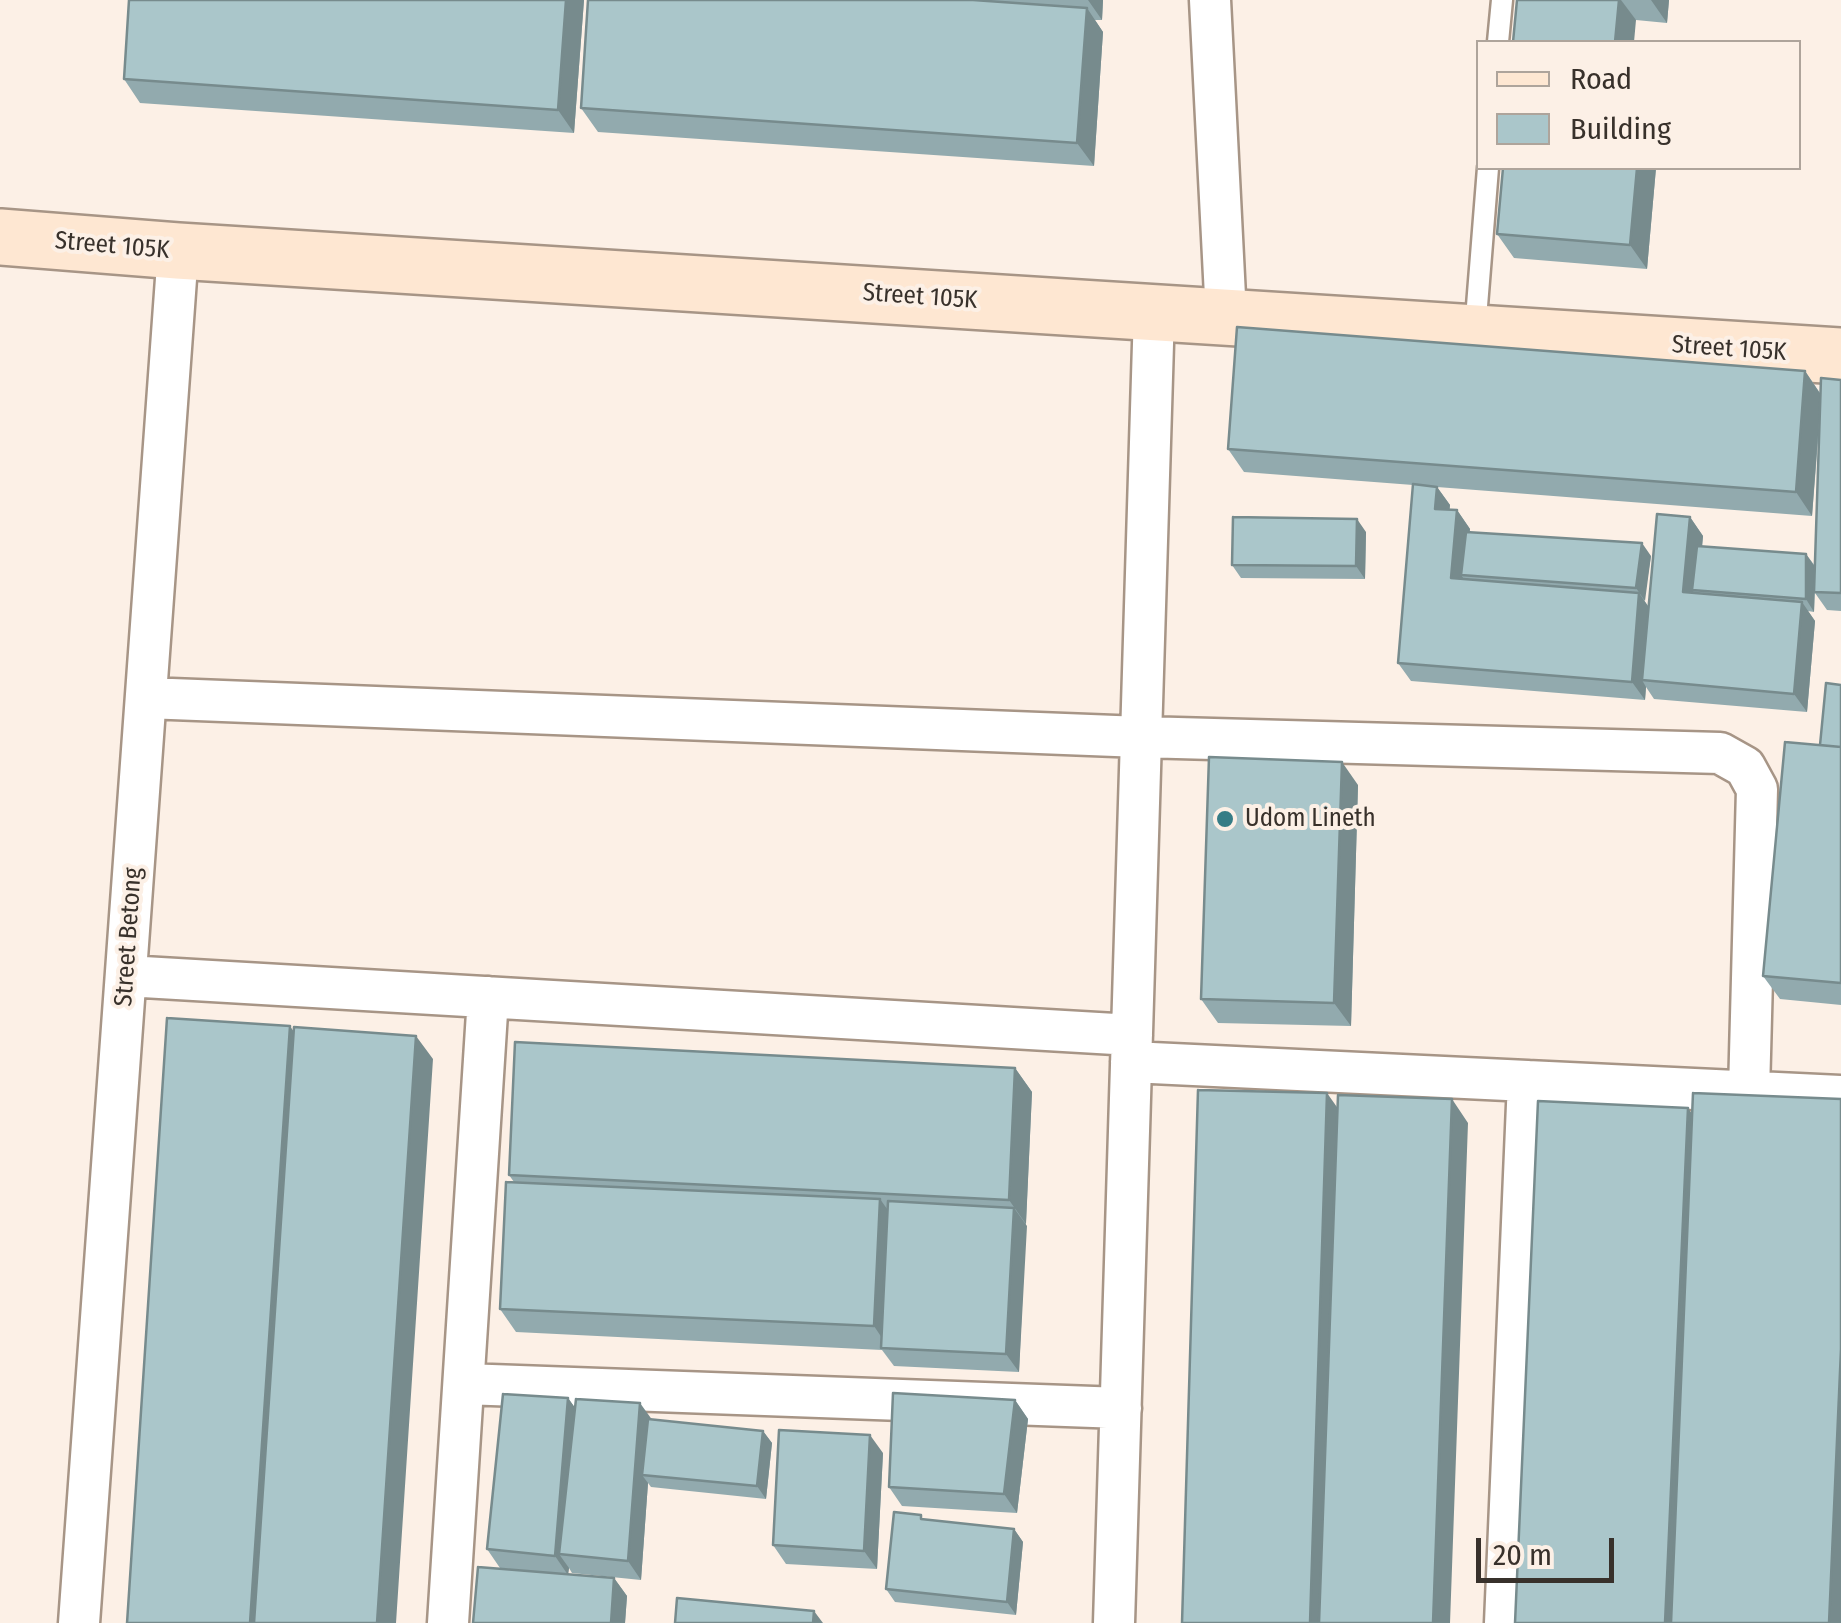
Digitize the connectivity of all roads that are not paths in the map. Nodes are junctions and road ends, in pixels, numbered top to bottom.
1 (1210, 0) edge
2 (1502, 0) edge
3 (1498, 40) edge
4 (1488, 170) edge
5 (0, 237) edge
6 (178, 252) junction
7 (1154, 311) junction
8 (1226, 316) junction
9 (1475, 332) junction
10 (1841, 356) edge
11 (146, 698) junction
12 (1141, 737) junction
13 (126, 976) junction
14 (488, 997) junction
15 (1131, 1049) junction
16 (1528, 1081) junction
17 (1750, 1092) junction
18 (1841, 1096) edge
19 (464, 1384) junction
20 (1121, 1408) junction
21 (80, 1623) edge
22 (448, 1623) edge
23 (1114, 1623) edge
24 (1505, 1623) edge

1 - 8 street
2 - 3 lane
4 - 9 lane
5 - 6 main road, Street 105K
6 - 7 main road, Street 105K
6 - 11 street, Street Betong
7 - 8 main road, Street 105K
7 - 12 street
8 - 9 main road, Street 105K
9 - 10 main road, Street 105K
11 - 12 street
11 - 13 street, Street Betong
12 - 15 street
12 - 17 street
13 - 14 street
13 - 21 street, Street Betong
14 - 15 street
14 - 19 street
15 - 16 street
15 - 20 street
16 - 17 street
16 - 24 street
17 - 18 street
19 - 20 street
19 - 22 street
20 - 23 street

